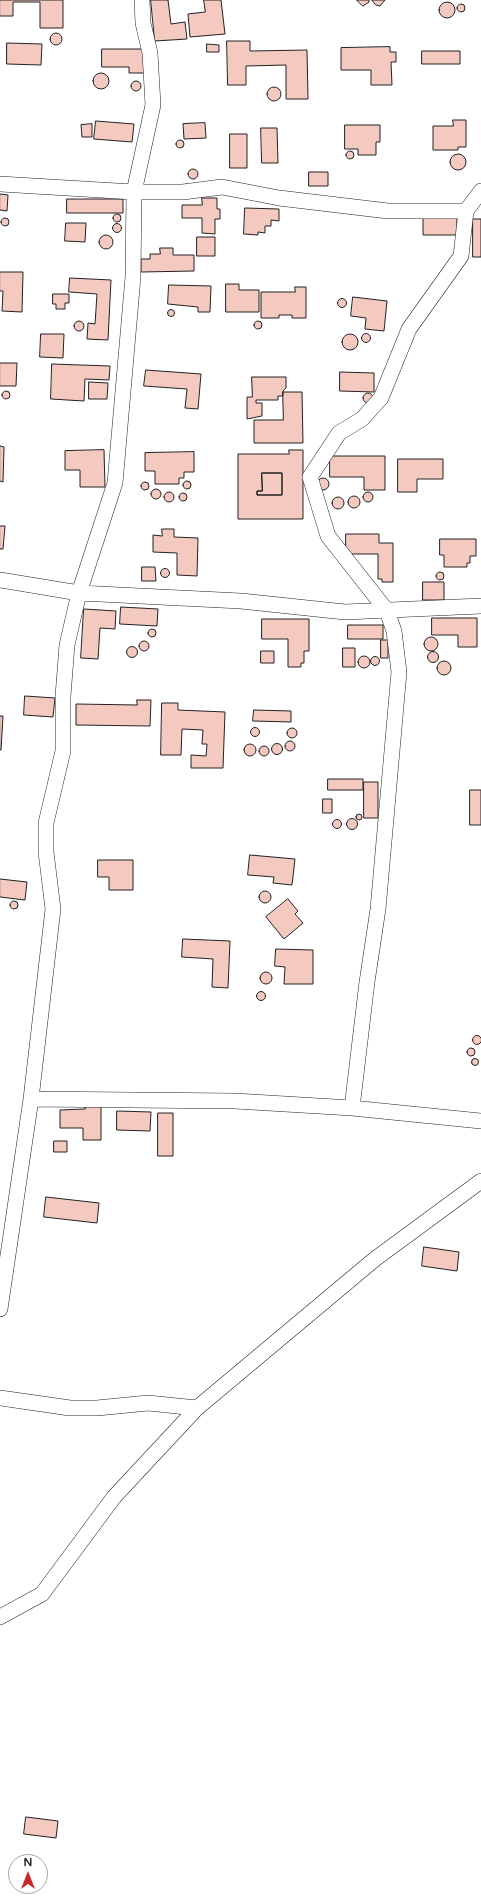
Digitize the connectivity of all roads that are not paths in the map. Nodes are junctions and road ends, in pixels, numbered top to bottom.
1 (142, 0) edge
2 (0, 184) edge
3 (481, 191) edge
4 (134, 192) junction
5 (466, 211) junction
6 (2, 582) edge
7 (79, 593) junction
8 (481, 606) edge
9 (387, 612) junction
10 (31, 1099) junction
11 (352, 1108) junction
12 (481, 1121) edge
13 (481, 1181) edge
14 (0, 1309) edge
15 (0, 1398) edge
16 (198, 1408) junction
17 (0, 1617) edge

1 - 4 street
2 - 4 street
3 - 5 street
4 - 5 street
4 - 7 street
5 - 9 street
6 - 7 street
7 - 9 street
7 - 10 street
8 - 9 street
9 - 11 street
10 - 11 street
10 - 14 street
11 - 12 street
13 - 16 street
15 - 16 street
16 - 17 street

